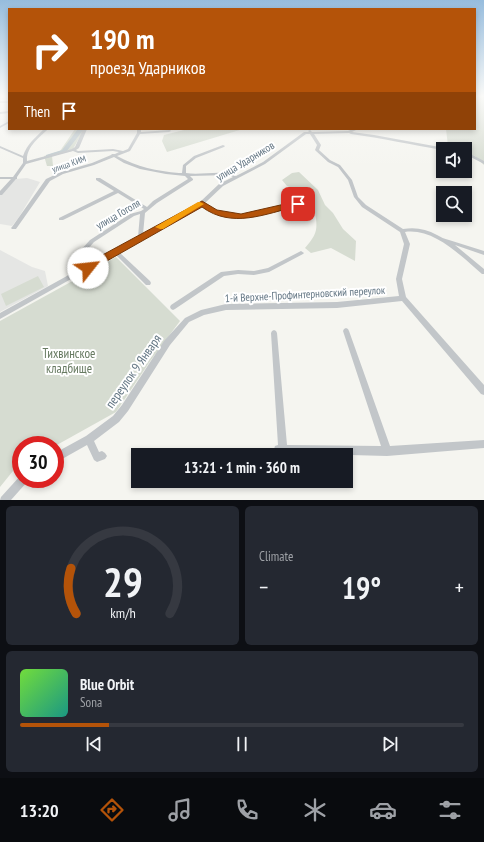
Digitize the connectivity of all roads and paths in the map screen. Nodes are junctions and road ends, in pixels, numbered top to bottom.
1 (45, 130) edge
2 (85, 130) edge
3 (353, 130) edge
4 (139, 131) edge
5 (310, 131) edge
6 (169, 132) dead end
7 (348, 132) junction
8 (0, 146) edge
9 (223, 146) dead end
10 (436, 148) edge
11 (73, 150) junction
12 (122, 152) junction
13 (113, 155) junction
14 (472, 156) edge
15 (24, 157) junction
16 (25, 163) junction
17 (484, 163) edge
18 (184, 174) junction
19 (236, 177) junction
20 (0, 178) edge
21 (15, 178) junction
22 (98, 179) dead end
23 (118, 191) junction
24 (0, 194) edge
25 (202, 203) junction
26 (298, 204) dead end
27 (145, 211) junction
28 (61, 219) dead end
29 (14, 228) dead end
30 (402, 231) junction
31 (140, 238) junction
32 (443, 239) junction
33 (116, 252) junction
34 (484, 252) edge
35 (302, 253) dead end
36 (88, 268) junction
37 (484, 272) edge
38 (148, 283) dead end
39 (403, 298) junction
40 (173, 307) dead end
41 (0, 316) edge
42 (187, 320) joint
43 (346, 331) dead end
44 (274, 333) dead end
45 (484, 391) edge
46 (89, 439) junction
47 (484, 444) edge
48 (387, 451) junction
49 (64, 453) edge
50 (102, 456) dead end
51 (15, 488) edge
52 (4, 500) edge

1 - 15 street
2 - 11 street, улица КИМ
3 - 7 street
4 - 6 street
4 - 12 street, улица КИМ
5 - 7 street
5 - 19 street, улица Ударников
5 - 30 street
7 - 10 street
8 - 15 street
9 - 18 street
11 - 12 street
11 - 16 street, улица КИМ
12 - 13 street, улица КИМ
13 - 18 street
13 - 29 street, улица КИМ
14 - 17 street
15 - 16 street
16 - 21 street
18 - 19 street
18 - 27 street, улица Гоголя
19 - 25 street, улица Ударников
20 - 21 street
21 - 24 street
22 - 23 street
23 - 27 street
23 - 28 street
25 - 26 street
25 - 31 street, улица Ударников
27 - 31 street
27 - 36 street, улица Гоголя
30 - 32 street
30 - 39 street
31 - 33 street, улица Ударников
32 - 34 street
32 - 37 street
33 - 36 street, улица Ударников
33 - 38 street
35 - 40 street
36 - 41 street, улица Ударников
39 - 42 street, 1-й Верхне-Профинтерновский переулок
39 - 45 street
42 - 46 street, переулок 9 Января
43 - 48 street
44 - 48 street
46 - 49 street, переулок 9 Января
46 - 50 street
47 - 48 street
51 - 52 street

